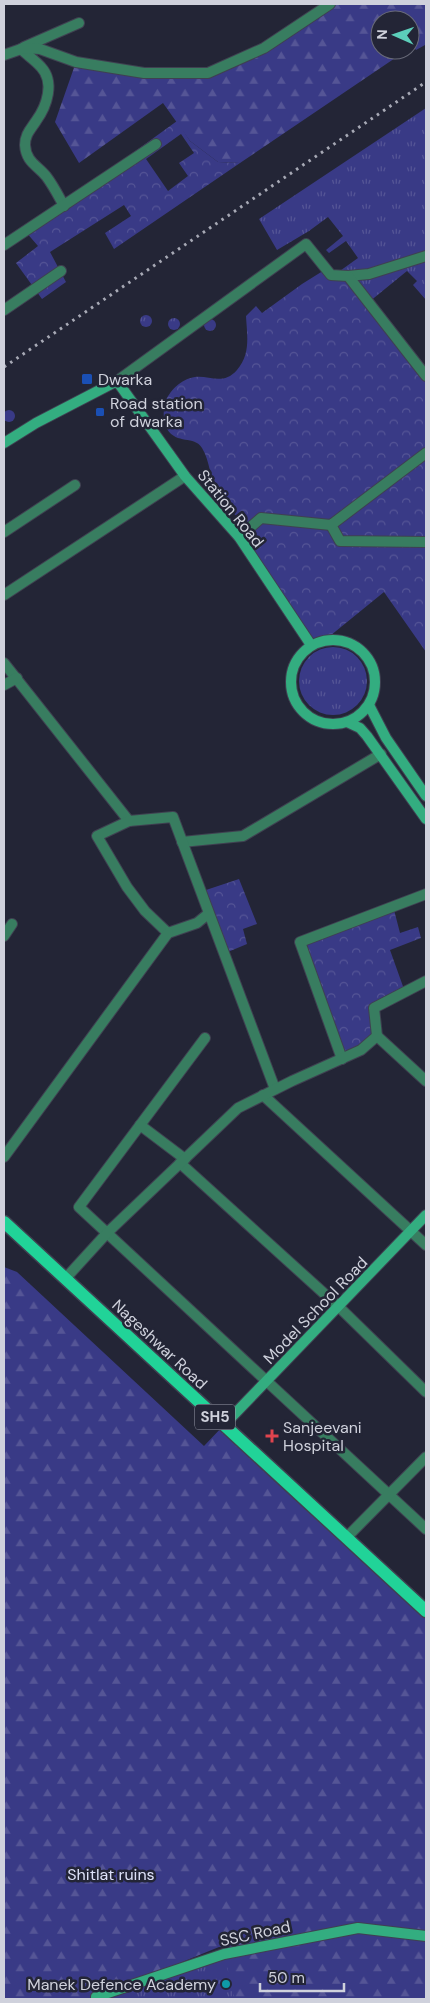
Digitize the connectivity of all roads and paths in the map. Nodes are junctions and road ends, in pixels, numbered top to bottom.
1 (330, 4) edge
2 (79, 23) dead end
3 (21, 49) junction
4 (4, 50) edge
5 (4, 55) edge
6 (156, 144) dead end
7 (64, 206) junction
8 (4, 245) edge
9 (426, 256) edge
10 (61, 271) dead end
11 (348, 276) junction
12 (4, 310) edge
13 (426, 376) edge
14 (117, 381) junction
15 (4, 443) edge
16 (426, 453) edge
17 (185, 476) junction
18 (75, 485) dead end
19 (331, 526) junction
20 (4, 532) edge
21 (426, 535) edge
22 (239, 537) junction
23 (422, 542) edge
24 (4, 595) edge
25 (311, 645) junction
26 (4, 663) edge
27 (17, 678) junction
28 (4, 685) edge
29 (369, 705) junction
30 (347, 722) junction
31 (381, 754) junction
32 (426, 796) edge
33 (426, 819) edge
34 (129, 822) junction
35 (182, 842) junction
36 (426, 894) edge
37 (208, 914) junction
38 (12, 924) dead end
39 (168, 933) junction
40 (4, 936) edge
41 (426, 981) edge
42 (377, 1036) junction
43 (205, 1038) dead end
44 (342, 1059) junction
45 (426, 1080) edge
46 (275, 1089) junction
47 (263, 1096) junction
48 (140, 1125) junction
49 (4, 1157) edge
50 (183, 1161) junction
51 (426, 1215) edge
52 (4, 1222) edge
53 (411, 1231) junction
54 (107, 1233) junction
55 (426, 1245) edge
56 (65, 1279) junction
57 (339, 1307) junction
58 (268, 1381) junction
59 (426, 1392) edge
60 (224, 1425) junction
61 (426, 1457) edge
62 (390, 1494) junction
63 (426, 1529) edge
64 (346, 1538) junction
65 (426, 1611) edge
66 (426, 1936) edge
67 (93, 1999) edge

1 - 3 street
2 - 3 street
3 - 4 street
3 - 5 street
3 - 7 street
6 - 7 street
7 - 8 street
9 - 11 street
10 - 12 street
11 - 13 street
11 - 14 street
14 - 15 street
14 - 17 street, Station Road
16 - 19 street
17 - 22 street, Station Road
17 - 24 street
18 - 20 street
19 - 22 street
19 - 23 street
21 - 23 street
22 - 25 street, Station Road
25 - 29 street
25 - 30 street
26 - 27 street
27 - 28 street
27 - 34 street
29 - 30 street
29 - 32 street
30 - 31 street
31 - 33 street
31 - 35 street
34 - 35 street
34 - 39 street
35 - 37 street
36 - 44 street
37 - 39 street
37 - 46 street
38 - 40 street
39 - 49 street
41 - 42 street
42 - 44 street
42 - 45 street
43 - 48 street
44 - 46 street
46 - 47 street
47 - 50 street
47 - 53 street
48 - 50 street
48 - 54 street
50 - 54 street
50 - 57 street
51 - 53 street, Model School Road
52 - 56 main road, Nageshwar Road / SH5
53 - 55 street
53 - 57 street, Model School Road
54 - 56 street
54 - 58 street
56 - 60 main road, Nageshwar Road / SH5
57 - 58 street, Model School Road
57 - 59 street
58 - 60 street, Model School Road
58 - 62 street
60 - 64 main road, Nageshwar Road / SH5
61 - 62 street
62 - 63 street
62 - 64 street
64 - 65 main road, Nageshwar Road / SH5
66 - 67 street, SSC Road

